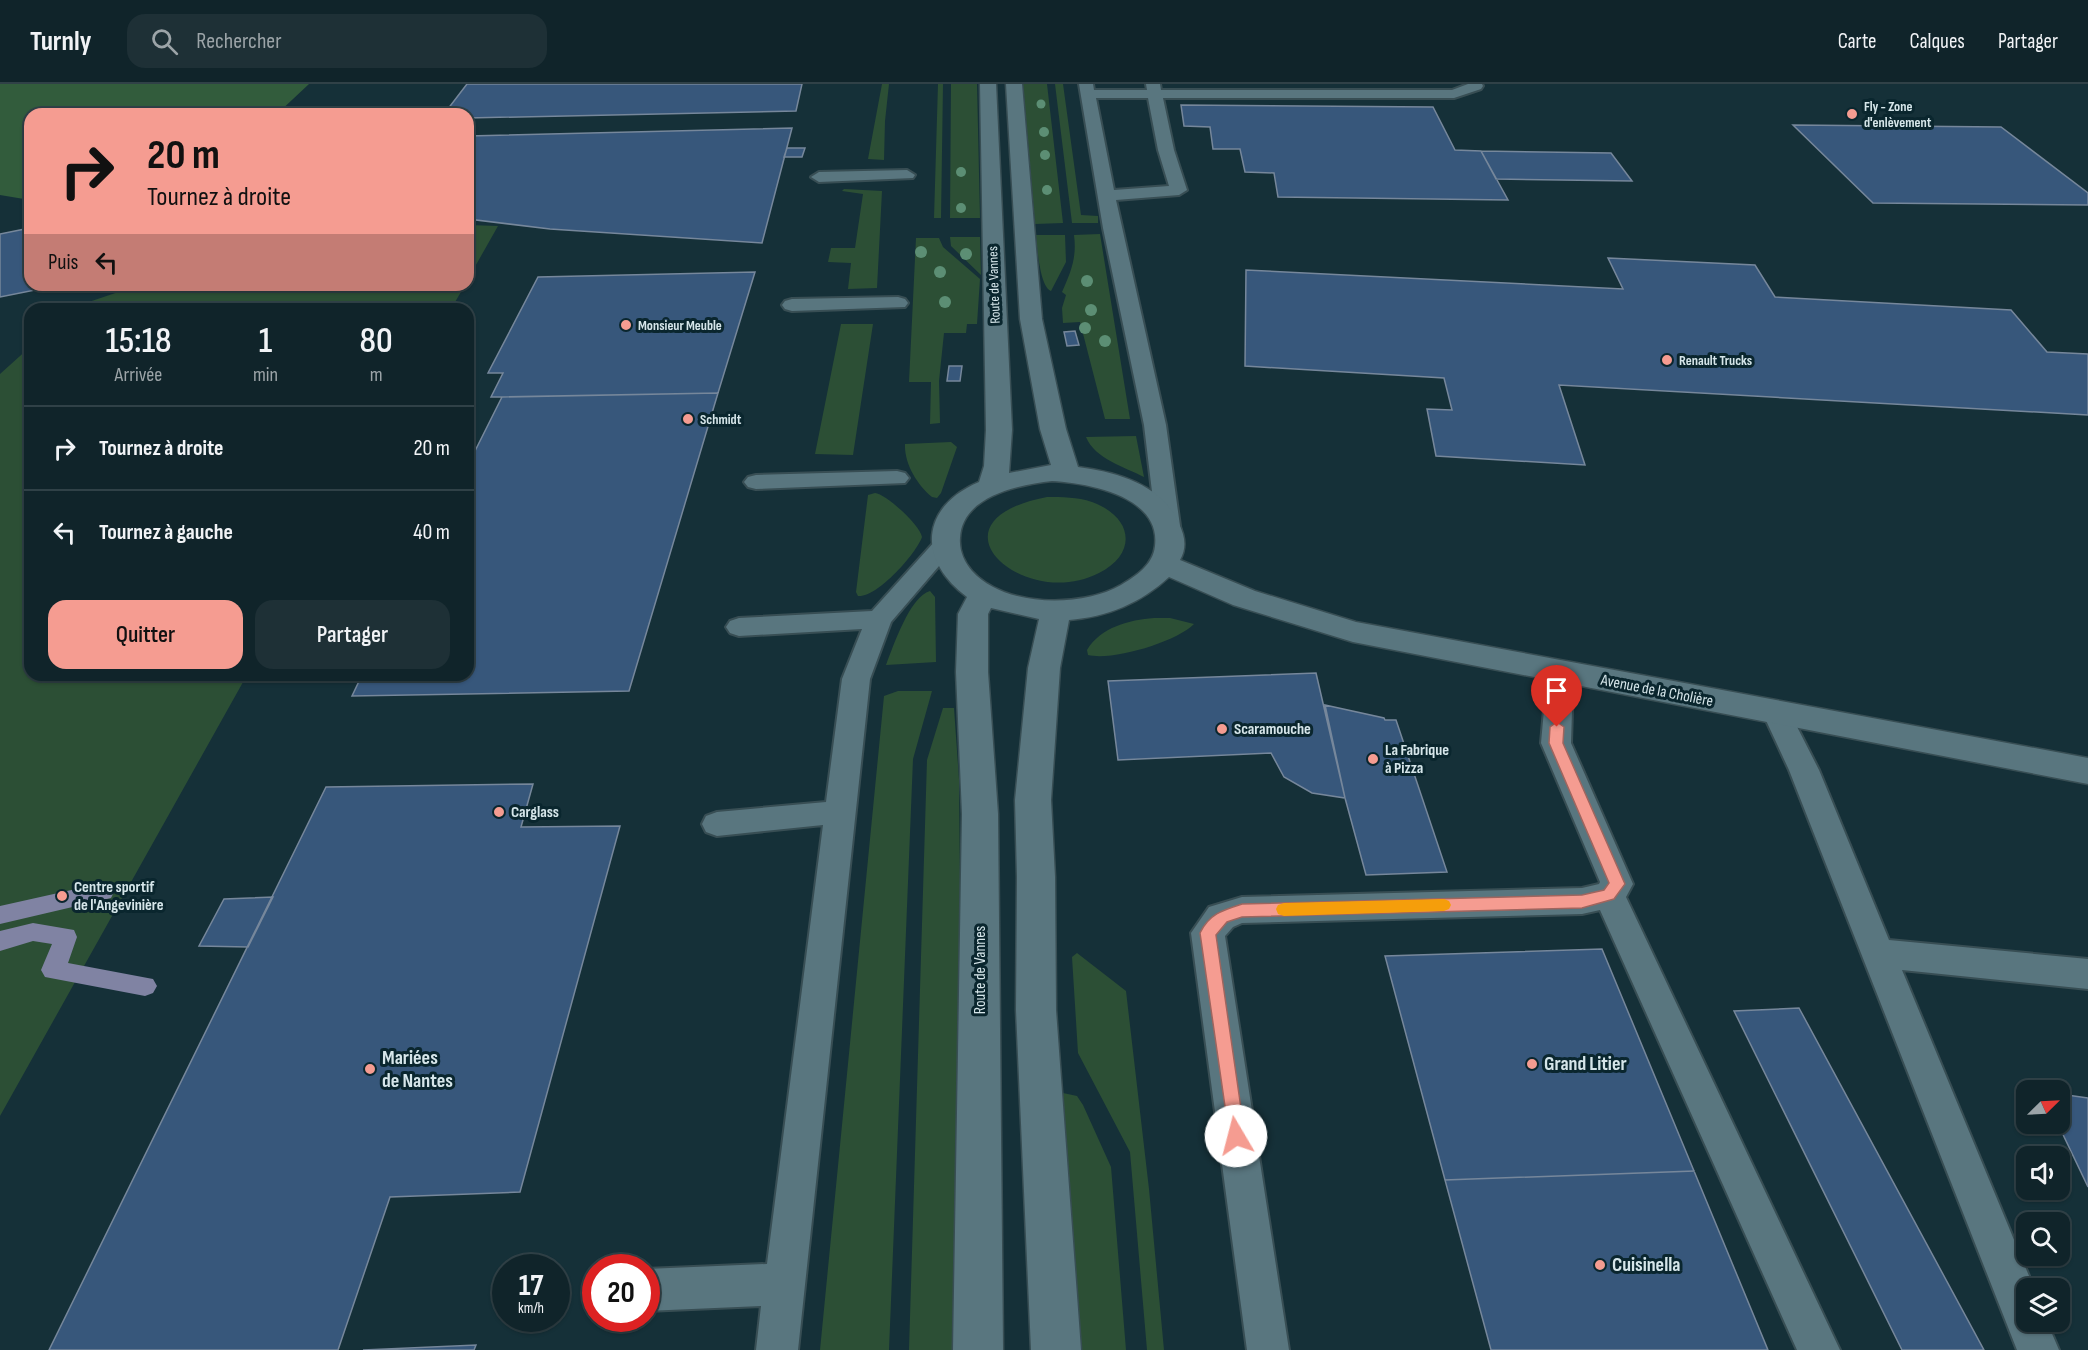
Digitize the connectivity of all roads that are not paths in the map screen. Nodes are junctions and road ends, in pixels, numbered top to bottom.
1 (988, 84) edge
2 (1014, 84) edge
3 (1475, 84) edge
4 (1087, 89) edge
5 (1154, 89) edge
6 (907, 175) dead end
7 (819, 177) dead end
8 (1107, 196) junction
9 (898, 303) dead end
10 (792, 305) dead end
11 (1067, 474) junction
12 (897, 478) dead end
13 (756, 482) dead end
14 (992, 486) junction
15 (1169, 533) junction
16 (945, 545) junction
17 (1164, 564) junction
18 (984, 593) junction
19 (1056, 610) junction
20 (879, 619) junction
21 (739, 627) dead end
22 (1566, 673) junction
23 (1777, 714) junction
24 (2088, 771) edge
25 (840, 812) junction
26 (717, 824) dead end
27 (1609, 895) junction
28 (1878, 953) junction
29 (2088, 974) edge
30 (785, 1284) junction
31 (660, 1289) edge
32 (777, 1350) edge
33 (978, 1350) edge
34 (1056, 1350) edge
35 (1268, 1350) edge
36 (1819, 1350) edge
37 (2038, 1350) edge

1 - 14 main road, Route de Vannes
2 - 11 main road, Route de Vannes
3 - 5 lane
4 - 5 lane
4 - 8 lane
5 - 8 lane
6 - 7 lane
8 - 15 lane
9 - 10 lane
11 - 14 main road
11 - 15 main road
12 - 13 lane
14 - 16 main road
15 - 17 main road
16 - 18 main road
16 - 20 lane
17 - 19 main road
17 - 22 main road, Avenue de la Cholière
18 - 19 main road
18 - 33 main road, Route de Vannes
19 - 34 main road
20 - 21 lane
20 - 25 lane
22 - 23 main road, Avenue de la Cholière
22 - 27 lane
23 - 24 main road, Avenue de la Cholière
23 - 28 lane
25 - 26 lane
25 - 30 lane
27 - 35 lane
27 - 36 lane
28 - 29 lane
28 - 37 lane
30 - 31 lane
30 - 32 lane

